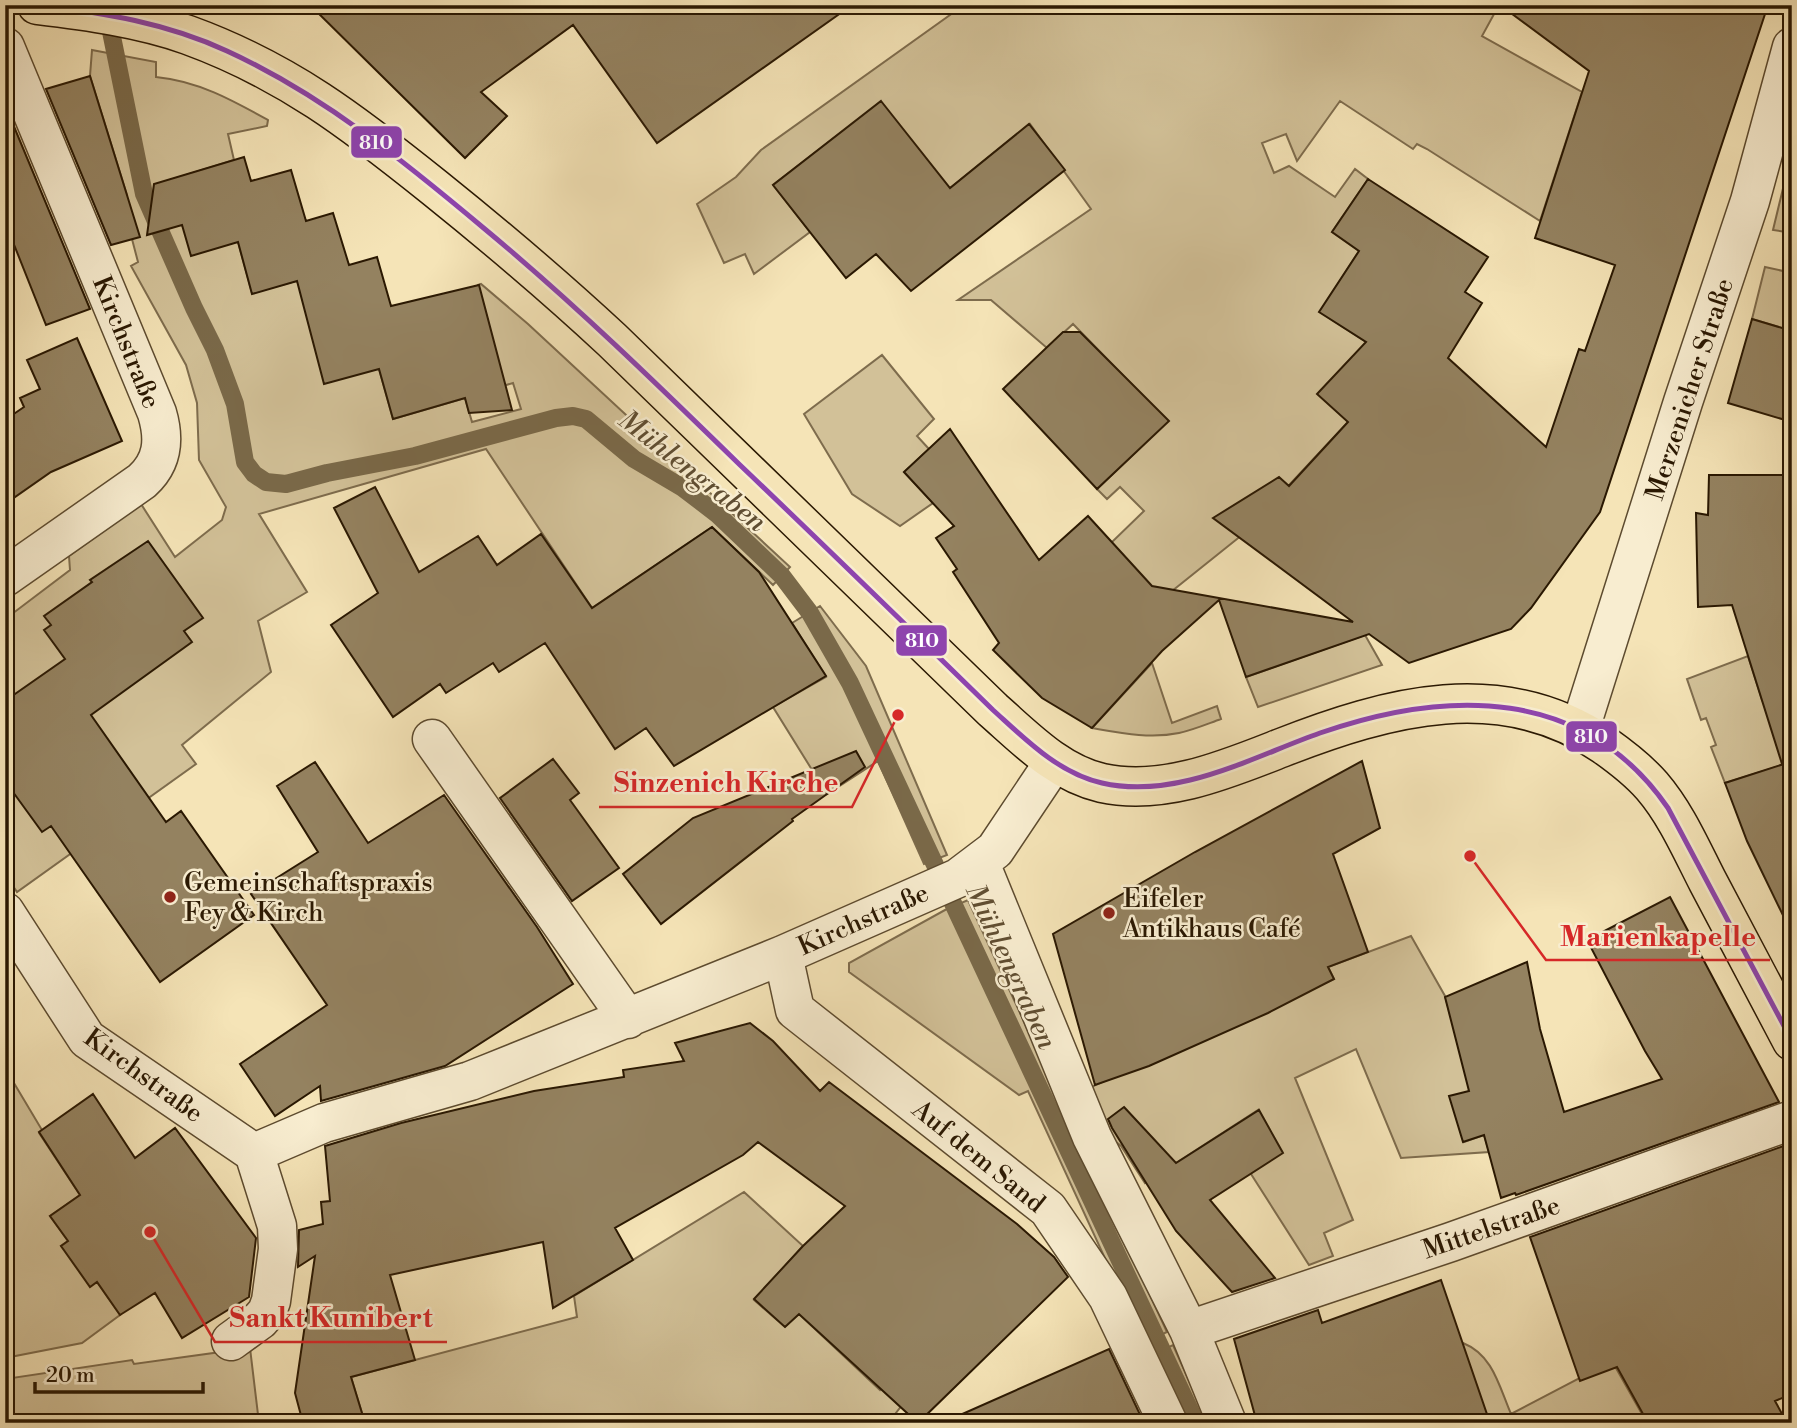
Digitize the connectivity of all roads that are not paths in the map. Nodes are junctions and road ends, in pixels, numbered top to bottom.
1 (37, 5) edge
2 (5, 47) edge
3 (1792, 47) edge
4 (5, 577) edge
5 (1580, 729) junction
6 (432, 739) dead end
7 (1054, 762) junction
8 (958, 876) junction
9 (5, 912) edge
10 (783, 955) junction
11 (628, 1019) junction
12 (1792, 1041) edge
13 (1792, 1120) edge
14 (254, 1153) junction
15 (1189, 1330) junction
16 (231, 1341) dead end
17 (1168, 1423) edge
18 (1227, 1423) edge

1 - 7 main road
2 - 4 street, Kirchstraße
3 - 5 street, Merzenicher Straße
5 - 7 main road
5 - 12 main road
6 - 11 street
7 - 8 street, Kirchstraße
8 - 10 street, Kirchstraße
8 - 15 street
9 - 14 street, Kirchstraße
10 - 11 street, Kirchstraße
10 - 17 street, Auf dem Sand
11 - 14 street, Kirchstraße
13 - 15 street, Mittelstraße
14 - 16 street
15 - 18 street

